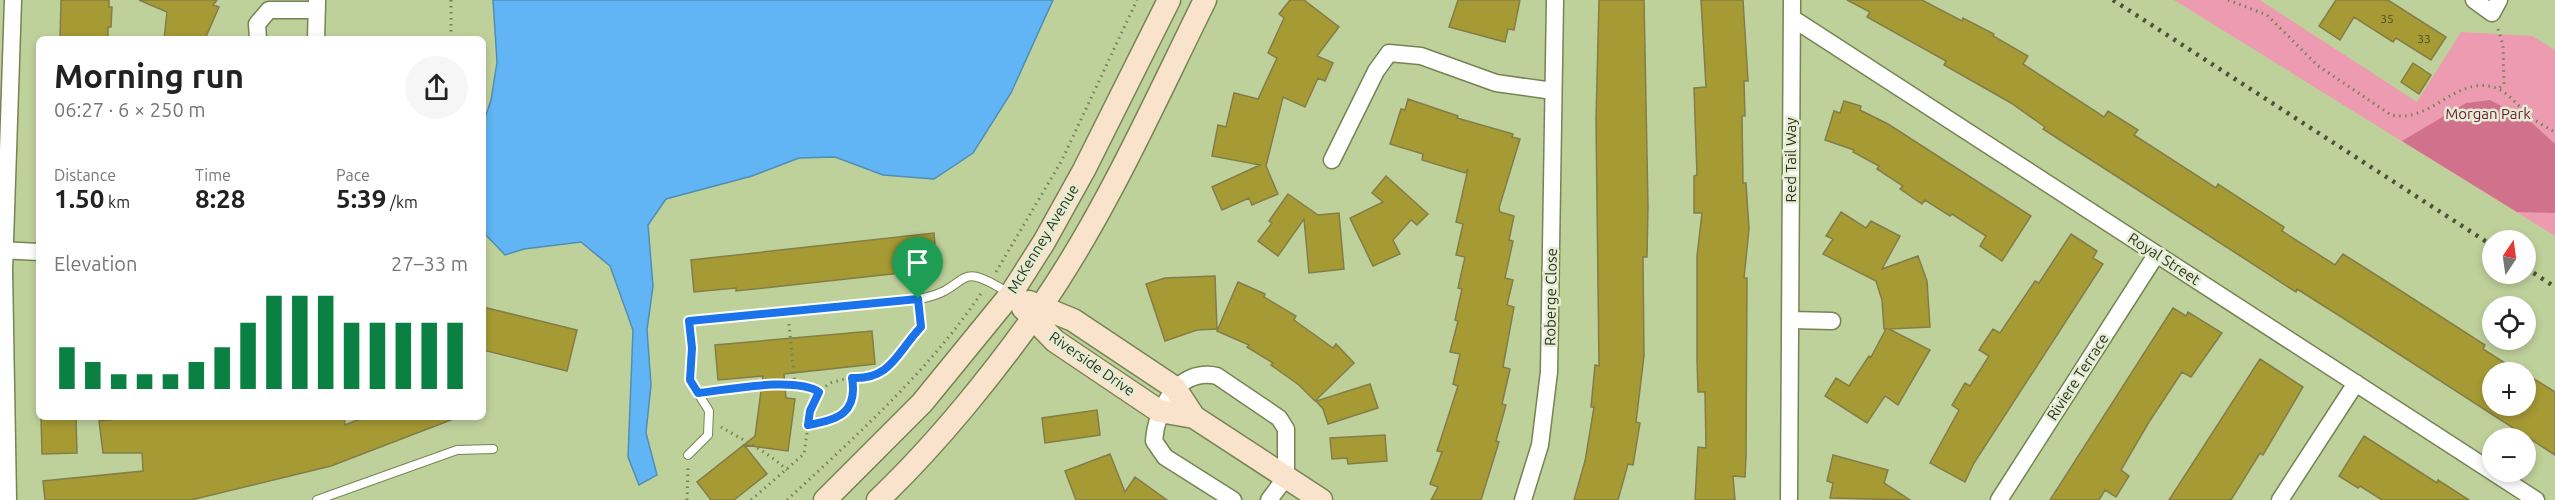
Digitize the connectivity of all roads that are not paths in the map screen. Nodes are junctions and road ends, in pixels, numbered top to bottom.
1 (13, 0) edge
2 (1169, 0) edge
3 (1205, 0) edge
4 (1555, 0) edge
5 (1792, 0) edge
6 (2474, 0) edge
7 (317, 5) edge
8 (2496, 6) edge
9 (1792, 18) junction
10 (258, 36) edge
11 (316, 36) edge
12 (1553, 91) junction
13 (1332, 160) dead end
14 (2, 251) edge
15 (36, 252) edge
16 (2156, 255) junction
17 (1011, 294) junction
18 (1037, 312) junction
19 (1791, 320) junction
20 (1832, 321) dead end
21 (2356, 384) junction
22 (1175, 388) junction
23 (1159, 411) junction
24 (1194, 417) junction
25 (493, 449) dead end
26 (688, 455) road end
27 (1286, 477) junction
28 (8, 500) edge
29 (318, 500) edge
30 (825, 500) edge
31 (878, 500) edge
32 (1233, 500) edge
33 (1269, 500) edge
34 (1321, 500) edge
35 (1523, 500) edge
36 (1789, 500) edge
37 (1999, 500) edge
38 (2280, 500) edge
39 (2536, 500) edge

1 - 14 street
2 - 17 main road, McKenney Avenue
3 - 18 main road
4 - 12 street, Roberge Close
5 - 9 street, Red Tail Way
6 - 8 street
7 - 10 street
7 - 11 street
9 - 16 street, Royal Street
9 - 19 street, Red Tail Way
12 - 13 street
12 - 35 street, Roberge Close
14 - 15 street
14 - 28 street
16 - 21 street, Royal Street
16 - 37 street, Riviere Terrace
17 - 18 main road, Riverside Drive
17 - 26 lane
17 - 30 main road, McKenney Avenue
18 - 22 main road, Riverside Drive
18 - 23 main road, Riverside Drive
18 - 31 main road
19 - 20 street
19 - 36 street, Red Tail Way
21 - 38 street
21 - 39 street, Royal Street
22 - 23 street
22 - 24 main road, Riverside Drive
22 - 27 street
23 - 24 main road, Riverside Drive
23 - 32 street
24 - 27 main road, Riverside Drive
25 - 29 lane
27 - 33 street
27 - 34 main road, Riverside Drive

